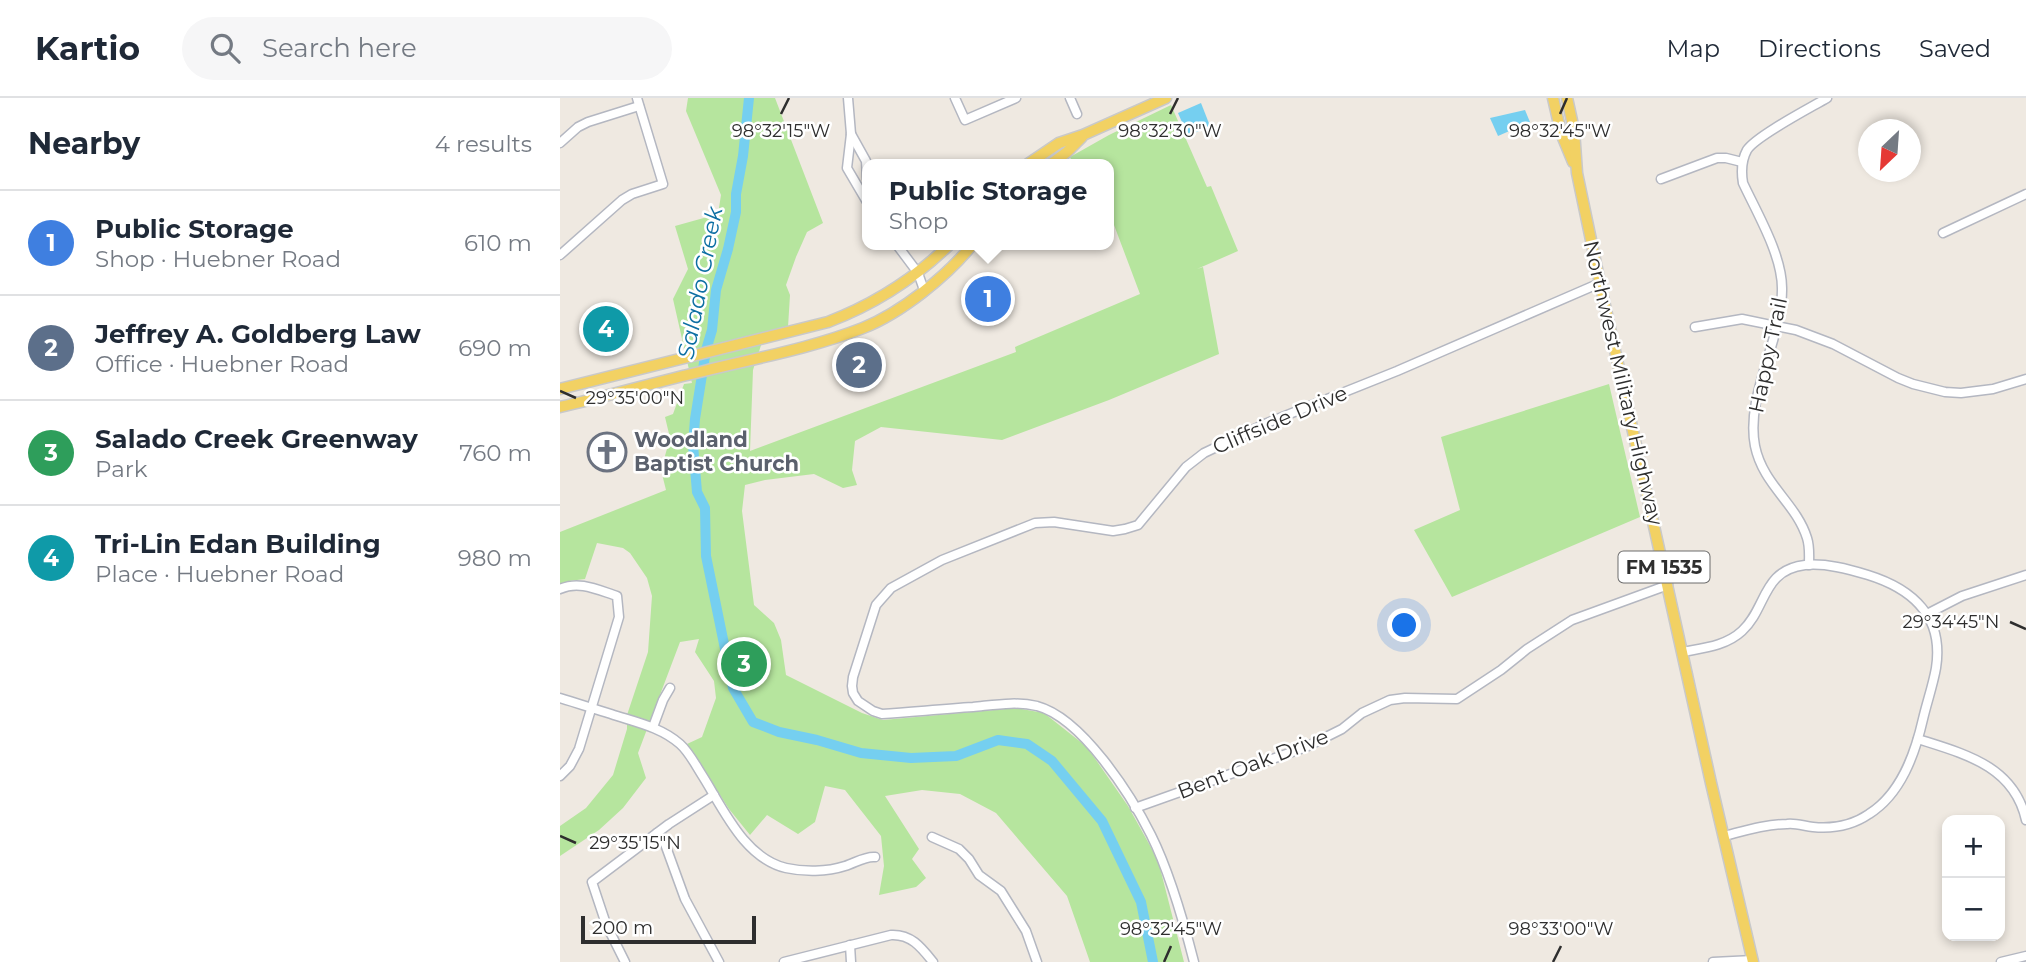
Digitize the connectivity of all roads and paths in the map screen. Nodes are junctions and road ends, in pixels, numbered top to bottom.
1 (848, 98) edge
2 (955, 98) edge
3 (1017, 98) edge
4 (1070, 98) edge
5 (1166, 98) edge
6 (1553, 98) edge
7 (1567, 98) edge
8 (1827, 98) edge
9 (638, 102) edge
10 (1077, 114) dead end
11 (851, 134) junction
12 (1083, 135) junction
13 (560, 144) edge
14 (865, 159) edge
15 (1036, 159) edge
16 (1058, 159) edge
17 (1742, 163) junction
18 (1577, 173) junction
19 (1661, 179) dead end
20 (862, 194) edge
21 (2026, 194) edge
22 (1943, 233) dead end
23 (901, 250) edge
24 (943, 250) edge
25 (968, 250) edge
26 (560, 255) edge
27 (918, 273) junction
28 (1600, 283) junction
29 (925, 290) junction
30 (1776, 326) junction
31 (1695, 327) dead end
32 (643, 368) junction
33 (2026, 379) edge
34 (647, 385) junction
35 (560, 389) edge
36 (560, 407) edge
37 (1809, 565) junction
38 (2026, 575) edge
39 (1668, 585) junction
40 (560, 589) edge
41 (1927, 614) junction
42 (1683, 652) junction
43 (670, 688) dead end
44 (560, 698) edge
45 (592, 708) junction
46 (653, 727) junction
47 (1918, 739) junction
48 (560, 776) edge
49 (714, 795) junction
50 (1135, 808) junction
51 (2026, 820) edge
52 (657, 833) junction
53 (1724, 836) junction
54 (932, 837) dead end
55 (875, 856) dead end
56 (850, 945) junction
57 (2026, 956) edge
58 (1753, 961) edge
59 (625, 962) edge
60 (719, 962) edge
61 (784, 962) edge
62 (851, 962) edge
63 (933, 962) edge
64 (1037, 962) edge
65 (1194, 962) edge
66 (1713, 962) edge
67 (2001, 962) edge

1 - 11 street
2 - 3 street
4 - 10 street
5 - 12 main road
6 - 18 main road, Northwest Military Highway / FM 1535
7 - 18 main road, Northwest Military Highway / FM 1535
8 - 17 street
9 - 13 street
9 - 26 street
11 - 14 street
11 - 20 street
12 - 15 main road
12 - 16 main road
17 - 19 street
17 - 30 street, Happy Trail
18 - 28 main road, Northwest Military Highway / FM 1535
21 - 22 street
23 - 27 street
24 - 27 main road
25 - 29 main road
27 - 29 street
27 - 32 main road
28 - 39 main road, Northwest Military Highway / FM 1535
28 - 50 street, Cliffside Drive
29 - 34 main road
30 - 31 street
30 - 33 street
30 - 37 street, Happy Trail
32 - 34 main road
32 - 35 main road
34 - 36 main road
37 - 41 street
37 - 42 street
38 - 41 street
39 - 42 main road, Northwest Military Highway / FM 1535
39 - 50 street, Bent Oak Drive
40 - 45 street
41 - 47 street
42 - 53 main road, Northwest Military Highway / FM 1535
43 - 46 street
44 - 45 street
45 - 46 street
45 - 48 street
46 - 49 street
47 - 51 street
47 - 53 street
49 - 52 street
49 - 55 street
50 - 65 street, Cliffside Drive
52 - 59 street
52 - 60 street
53 - 58 main road, Northwest Military Highway / FM 1535
54 - 64 street
56 - 61 street
56 - 62 street
56 - 63 street
57 - 67 street
58 - 66 street

